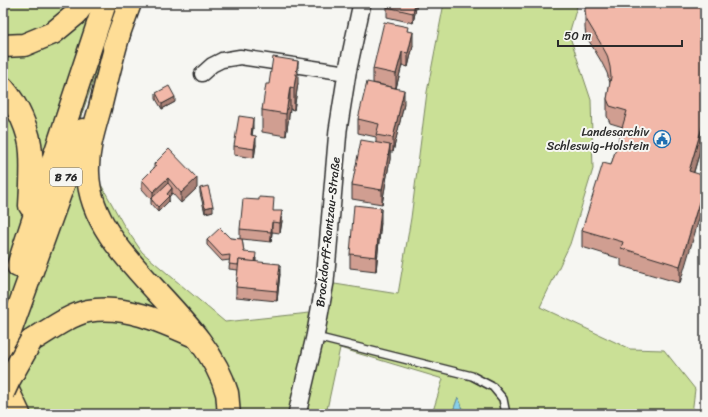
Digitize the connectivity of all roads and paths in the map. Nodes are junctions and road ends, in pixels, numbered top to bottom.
1 (84, 3) edge
2 (105, 3) edge
3 (130, 3) edge
4 (362, 3) edge
5 (118, 34) junction
6 (3, 46) edge
7 (346, 73) junction
8 (202, 74) dead end
9 (3, 88) edge
10 (30, 232) junction
11 (8, 315) edge
12 (315, 336) junction
13 (198, 337) junction
14 (3, 351) edge
15 (3, 380) edge
16 (3, 394) edge
17 (19, 414) edge
18 (229, 414) edge
19 (297, 414) edge
20 (506, 414) edge

1 - 6 highway
2 - 10 highway, B 76
3 - 5 highway, B 76
4 - 7 street, Brockdorff-Rantzau-Straße
5 - 11 highway, B 76
5 - 13 highway
7 - 8 street
7 - 12 street, Brockdorff-Rantzau-Straße
9 - 10 highway
10 - 11 highway, B 76
11 - 14 highway, B 76
12 - 19 street, Brockdorff-Rantzau-Straße
12 - 20 lane
13 - 16 highway, bridge
13 - 18 highway
15 - 17 highway

